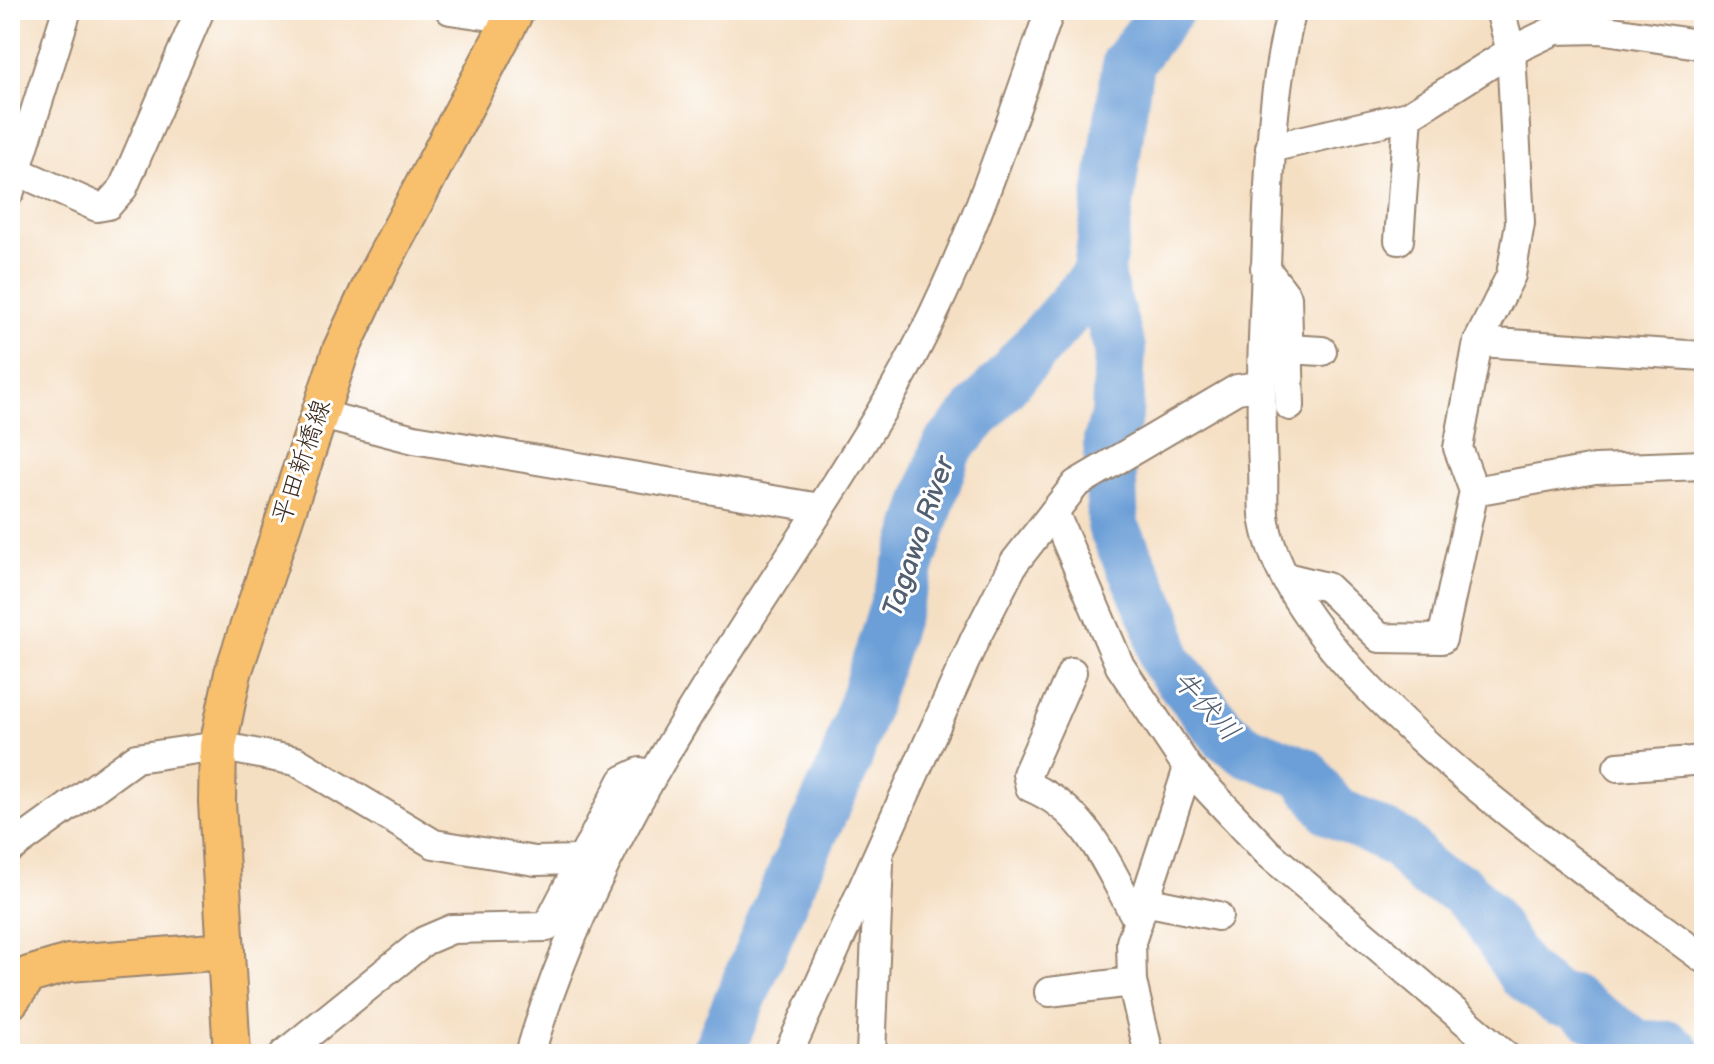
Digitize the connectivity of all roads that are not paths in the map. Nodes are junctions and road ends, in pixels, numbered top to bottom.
1 (67, 10) edge
2 (200, 10) edge
3 (450, 10) edge
4 (1050, 10) edge
5 (1292, 10) edge
6 (1500, 10) edge
7 (514, 15) edge
8 (1704, 45) edge
9 (1511, 51) junction
10 (1408, 116) junction
11 (1270, 148) junction
12 (13, 181) edge
13 (1399, 240) dead end
14 (1265, 268) junction
15 (1478, 342) junction
16 (1288, 349) junction
17 (1322, 351) dead end
18 (1704, 356) edge
19 (1255, 387) junction
20 (1290, 406) dead end
21 (318, 414) junction
22 (1704, 465) edge
23 (1474, 491) junction
24 (820, 508) junction
25 (1054, 512) junction
26 (1286, 577) junction
27 (1072, 672) dead end
28 (218, 746) junction
29 (1704, 760) edge
30 (1618, 767) dead end
31 (1188, 768) junction
32 (652, 774) junction
33 (10, 849) edge
34 (879, 851) junction
35 (579, 860) junction
36 (1141, 911) junction
37 (1218, 916) dead end
38 (226, 951) junction
39 (1704, 959) edge
40 (1132, 982) junction
41 (1049, 992) dead end
42 (10, 1001) edge
43 (232, 1054) edge
44 (284, 1054) edge
45 (530, 1054) edge
46 (788, 1054) edge
47 (871, 1054) edge
48 (1149, 1054) edge
49 (1504, 1054) edge

1 - 12 street
2 - 12 street
3 - 7 street
4 - 24 street
5 - 11 street
6 - 9 street
7 - 21 main road, 平田新橋線
8 - 9 street
9 - 10 street
9 - 15 street
10 - 11 street
10 - 13 street
11 - 14 street
14 - 16 street
14 - 19 street
15 - 18 street
15 - 23 street
16 - 17 street
16 - 20 street
19 - 25 street
19 - 26 street
21 - 24 street
21 - 28 main road, 平田新橋線
22 - 23 street
23 - 26 street
24 - 32 street
25 - 31 street
25 - 34 street
26 - 39 street
27 - 36 street
28 - 33 street
28 - 35 street
28 - 38 main road, 平田新橋線
29 - 30 street
31 - 36 street
31 - 49 street
32 - 35 street
32 - 45 street
34 - 46 street
34 - 47 street
35 - 44 street
36 - 37 street
36 - 40 street
38 - 42 main road
38 - 43 main road, 平田新橋線
40 - 41 street
40 - 48 street

